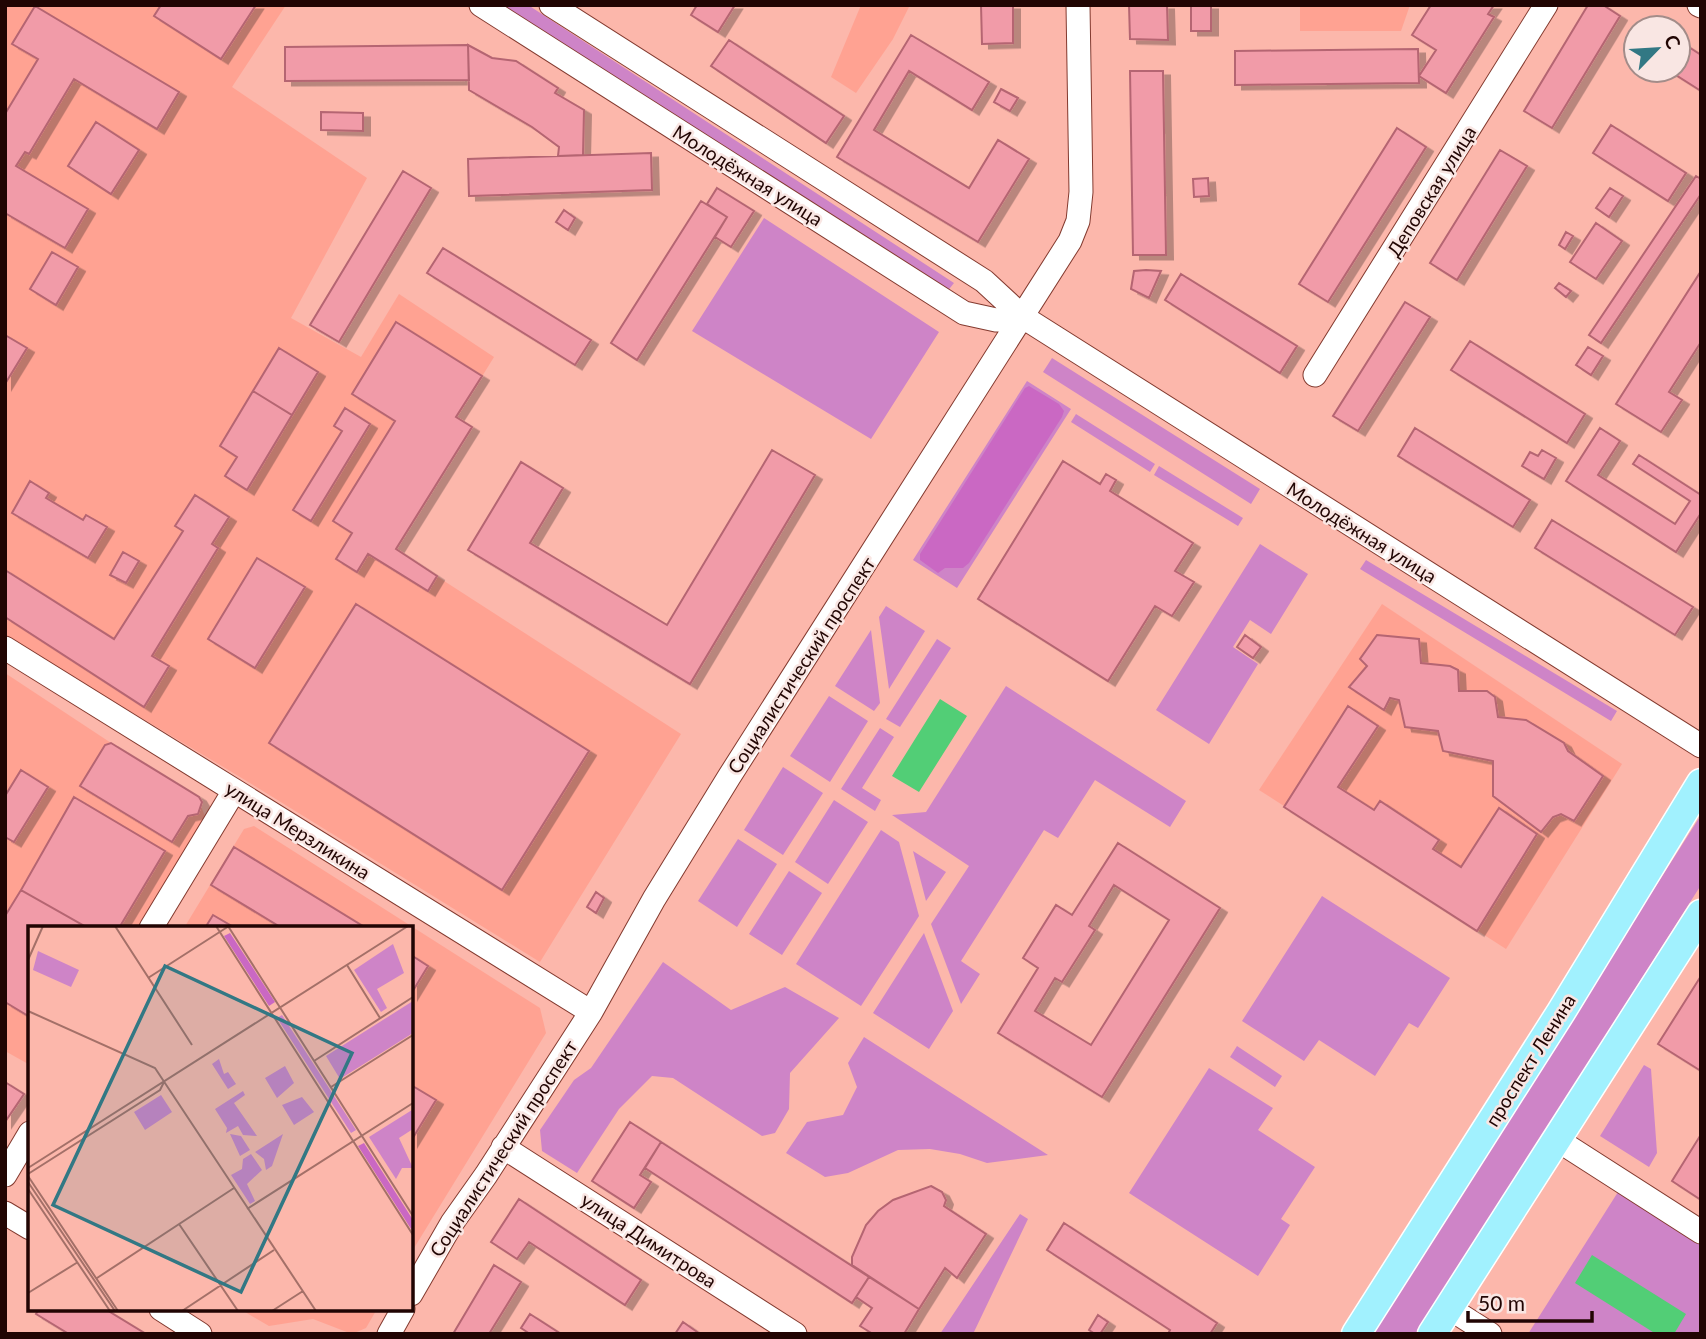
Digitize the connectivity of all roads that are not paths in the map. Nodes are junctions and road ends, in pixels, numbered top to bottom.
1 (481, 5) edge
2 (551, 5) edge
3 (1078, 5) edge
4 (1546, 5) edge
5 (1023, 317) junction
6 (1315, 375) dead end
7 (5, 648) edge
8 (1701, 746) edge
9 (1701, 783) edge
10 (234, 791) junction
11 (1701, 914) edge
12 (152, 926) edge
13 (591, 1012) junction
14 (28, 1136) edge
15 (1556, 1139) junction
16 (503, 1147) junction
17 (5, 1175) edge
18 (5, 1213) edge
19 (28, 1227) edge
20 (1701, 1233) edge
21 (413, 1291) edge
22 (1449, 1308) junction
23 (164, 1311) edge
24 (402, 1311) edge
25 (200, 1334) edge
26 (389, 1334) edge
27 (795, 1334) edge
28 (1356, 1334) edge
29 (1432, 1334) edge
30 (1490, 1334) edge

1 - 5 street, Молодёжная улица
2 - 5 street, Молодёжная улица
3 - 5 street, Социалистический проспект
4 - 6 street, Деповская улица
5 - 8 street, Молодёжная улица
5 - 13 street, Социалистический проспект
7 - 10 street, улица Мерзликина
9 - 28 main road, проспект Ленина
10 - 12 street
10 - 13 street, улица Мерзликина
11 - 15 main road
13 - 16 street, Социалистический проспект
14 - 17 street
15 - 20 street
15 - 22 main road
16 - 21 street, Социалистический проспект
16 - 27 street, улица Димитрова
18 - 19 street
22 - 29 main road
22 - 30 street
23 - 25 street
24 - 26 street

